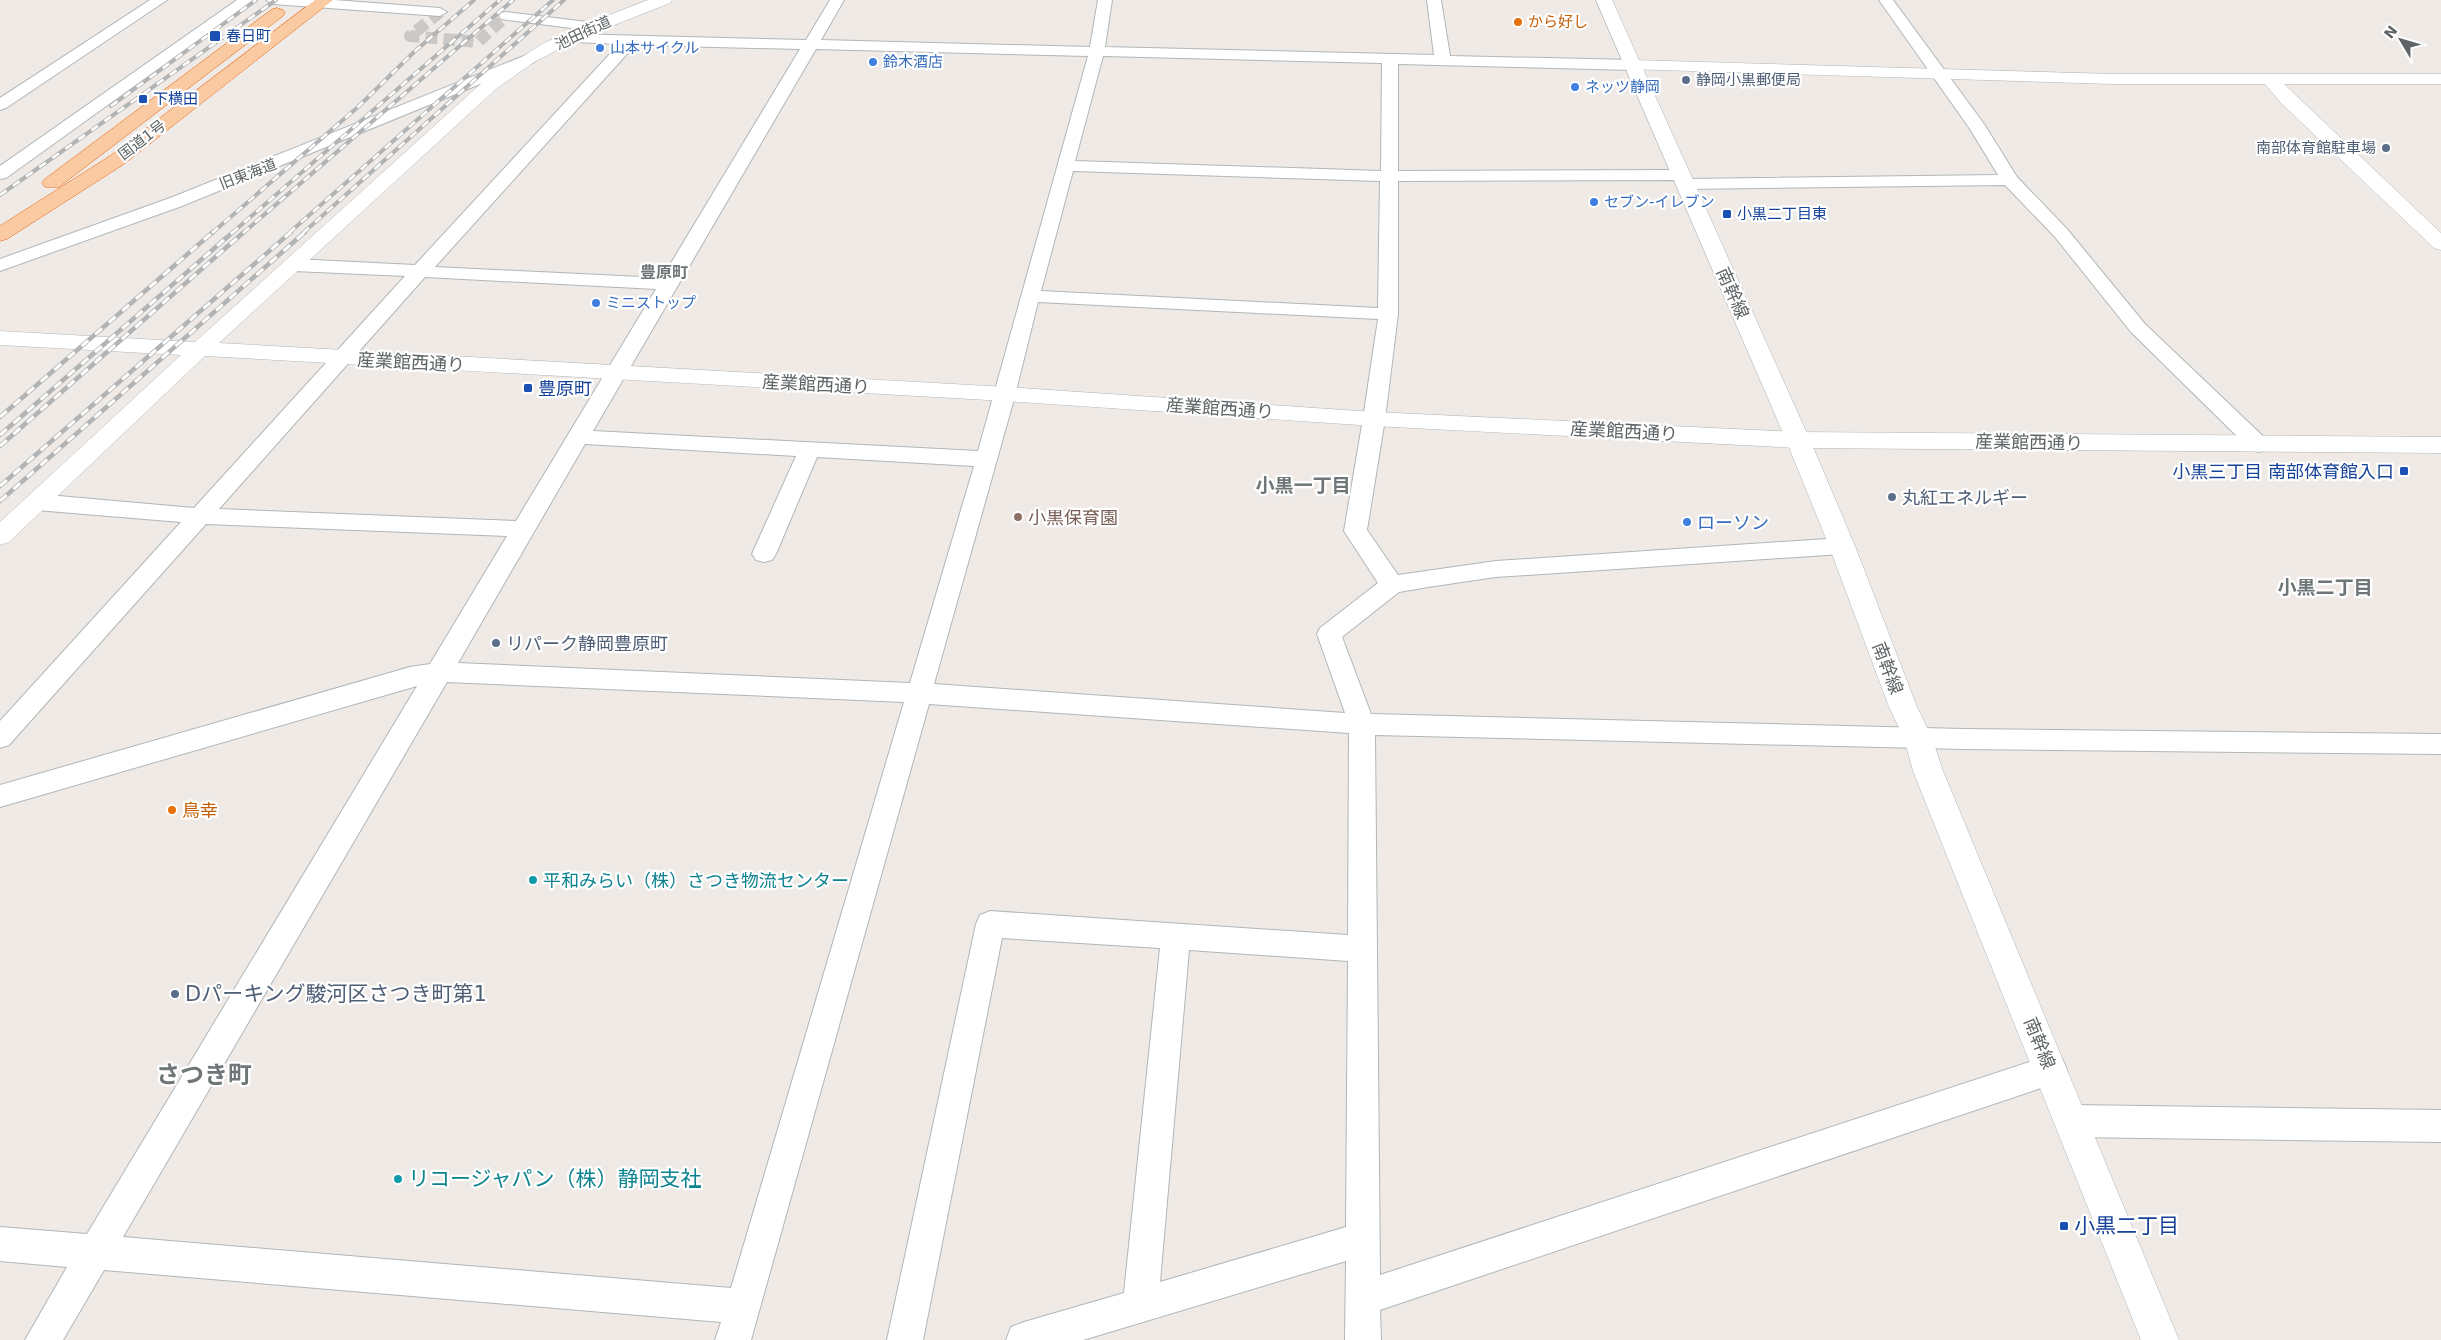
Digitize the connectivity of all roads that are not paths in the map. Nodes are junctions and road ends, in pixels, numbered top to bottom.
1 (160, 0) edge
2 (247, 0) edge
3 (273, 0) edge
4 (664, 0) edge
5 (837, 0) edge
6 (1105, 0) edge
7 (1434, 0) edge
8 (1604, 0) edge
9 (1886, 0) edge
10 (293, 1) edge
11 (322, 2) edge
12 (440, 12) dead end
13 (506, 16) dead end
14 (595, 27) junction
15 (575, 37) junction
16 (631, 40) junction
17 (810, 44) junction
18 (1097, 51) junction
19 (532, 58) junction
20 (1390, 60) junction
21 (1443, 61) junction
22 (1633, 65) junction
23 (1939, 75) junction
24 (2270, 79) junction
25 (2441, 79) edge
26 (0, 105) edge
27 (1065, 166) junction
28 (235, 170) dead end
29 (0, 174) edge
30 (1390, 176) junction
31 (1683, 180) junction
32 (2010, 180) junction
33 (0, 224) edge
34 (0, 235) edge
35 (60, 244) junction
36 (2441, 244) edge
37 (294, 264) junction
38 (0, 265) edge
39 (420, 272) junction
40 (668, 284) junction
41 (1030, 296) junction
42 (1388, 314) junction
43 (0, 338) edge
44 (199, 350) junction
45 (343, 359) junction
46 (615, 373) junction
47 (1006, 394) junction
48 (1374, 418) junction
49 (578, 437) junction
50 (1798, 440) junction
51 (2258, 445) junction
52 (2441, 446) edge
53 (810, 449) junction
54 (987, 459) junction
55 (36, 502) junction
56 (199, 516) junction
57 (524, 529) junction
58 (0, 536) edge
59 (1842, 546) junction
60 (764, 554) dead end
61 (1392, 585) junction
62 (441, 672) junction
63 (918, 693) junction
64 (1362, 724) junction
65 (0, 738) edge
66 (1918, 738) junction
67 (2441, 744) edge
68 (0, 796) edge
69 (1176, 937) junction
70 (1362, 949) junction
71 (2052, 1070) junction
72 (2072, 1121) junction
73 (2441, 1126) edge
74 (1362, 1240) junction
75 (0, 1244) edge
76 (96, 1252) junction
77 (1362, 1298) junction
78 (742, 1306) junction
79 (1140, 1306) junction
80 (43, 1340) edge
81 (733, 1340) edge
82 (905, 1340) edge
83 (1024, 1340) edge
84 (1363, 1340) edge
85 (2160, 1340) edge

1 - 26 street
2 - 29 street
3 - 10 street
4 - 14 street, 池田街道
5 - 17 street
6 - 18 street
7 - 21 street
8 - 22 street, 南幹線
9 - 23 street
10 - 11 street
10 - 33 highway, 国道1号
11 - 12 street
11 - 34 highway, 国道1号
13 - 14 street
14 - 15 street, 池田街道
15 - 16 street
15 - 19 street, 池田街道
16 - 17 street
16 - 39 street
17 - 18 street
17 - 40 street
18 - 20 street
18 - 27 street
19 - 35 street, 旧東海道
19 - 37 street, 池田街道
20 - 21 street
20 - 30 street
21 - 22 street
22 - 23 street
22 - 31 street, 南幹線
23 - 24 street
23 - 32 street
24 - 25 street
24 - 36 street
27 - 30 street
27 - 41 street
28 - 35 street
30 - 31 street
30 - 42 street
31 - 32 street
31 - 50 street, 南幹線
32 - 51 street
35 - 38 street, 旧東海道
37 - 39 street
37 - 44 street, 池田街道
39 - 40 street
39 - 45 street
40 - 46 street
41 - 42 street
41 - 47 street
42 - 48 street
43 - 44 street, 産業館西通り
44 - 45 street, 産業館西通り
44 - 55 street, 池田街道
45 - 46 street, 産業館西通り
45 - 56 street
46 - 47 street, 産業館西通り
46 - 49 street
47 - 48 street, 産業館西通り
47 - 54 street
48 - 50 street, 産業館西通り
48 - 61 street
49 - 53 street
49 - 57 street
50 - 51 street, 産業館西通り
50 - 59 street, 南幹線
51 - 52 street, 産業館西通り
53 - 54 street
53 - 60 street
54 - 63 street
55 - 56 street
55 - 58 street, 池田街道
56 - 57 street
56 - 65 street
57 - 62 street
59 - 61 street
59 - 66 street, 南幹線
61 - 64 street
62 - 63 street
62 - 68 street
62 - 76 street
63 - 64 street
63 - 78 street
64 - 66 street
64 - 70 street
66 - 67 street
66 - 71 street, 南幹線
69 - 70 street
69 - 79 street
69 - 82 street
70 - 74 street
71 - 72 street, 南幹線
71 - 77 street
72 - 73 street
72 - 85 street, 南幹線
74 - 77 street
74 - 79 street
75 - 76 street
76 - 78 street
76 - 80 street
77 - 84 street
78 - 81 street
79 - 83 street

